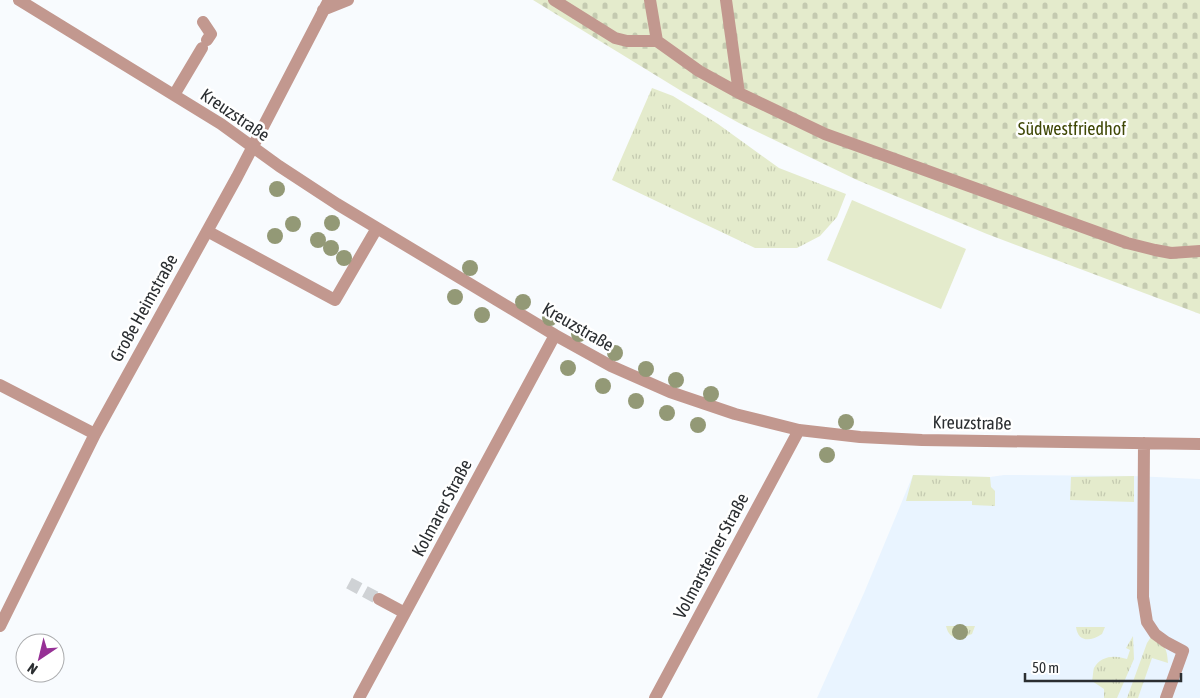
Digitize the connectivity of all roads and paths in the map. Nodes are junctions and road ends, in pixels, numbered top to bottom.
1 (19, 0) edge
2 (348, 0) edge
3 (554, 0) edge
4 (650, 0) edge
5 (726, 0) edge
6 (326, 5) edge
7 (203, 22) dead end
8 (657, 41) junction
9 (739, 93) junction
10 (174, 95) junction
11 (252, 148) junction
12 (377, 228) junction
13 (207, 231) junction
14 (1200, 251) edge
15 (555, 335) junction
16 (0, 385) edge
17 (799, 430) junction
18 (95, 434) junction
19 (1144, 444) junction
20 (1200, 444) edge
21 (379, 599) tunnel mouth
22 (405, 613) junction
23 (0, 626) edge
24 (360, 698) edge
25 (655, 698) edge
26 (1166, 698) edge

1 - 10 street, Kreuzstraße
2 - 6 street, Große Heimstraße
3 - 8 street
4 - 8 street
5 - 9 street
6 - 11 street, Große Heimstraße
7 - 10 street
8 - 9 street
9 - 14 street
10 - 11 street, Kreuzstraße
11 - 12 street, Kreuzstraße
11 - 13 street, Große Heimstraße
12 - 13 street
12 - 15 street, Kreuzstraße
13 - 18 street, Große Heimstraße
15 - 17 street, Kreuzstraße
15 - 22 street, Kolmarer Straße
16 - 18 street
17 - 19 street, Kreuzstraße
17 - 25 street, Volmarsteiner Straße
18 - 23 street, Große Heimstraße
19 - 20 street, Kreuzstraße
19 - 26 street
21 - 22 street
22 - 24 street, Kolmarer Straße

